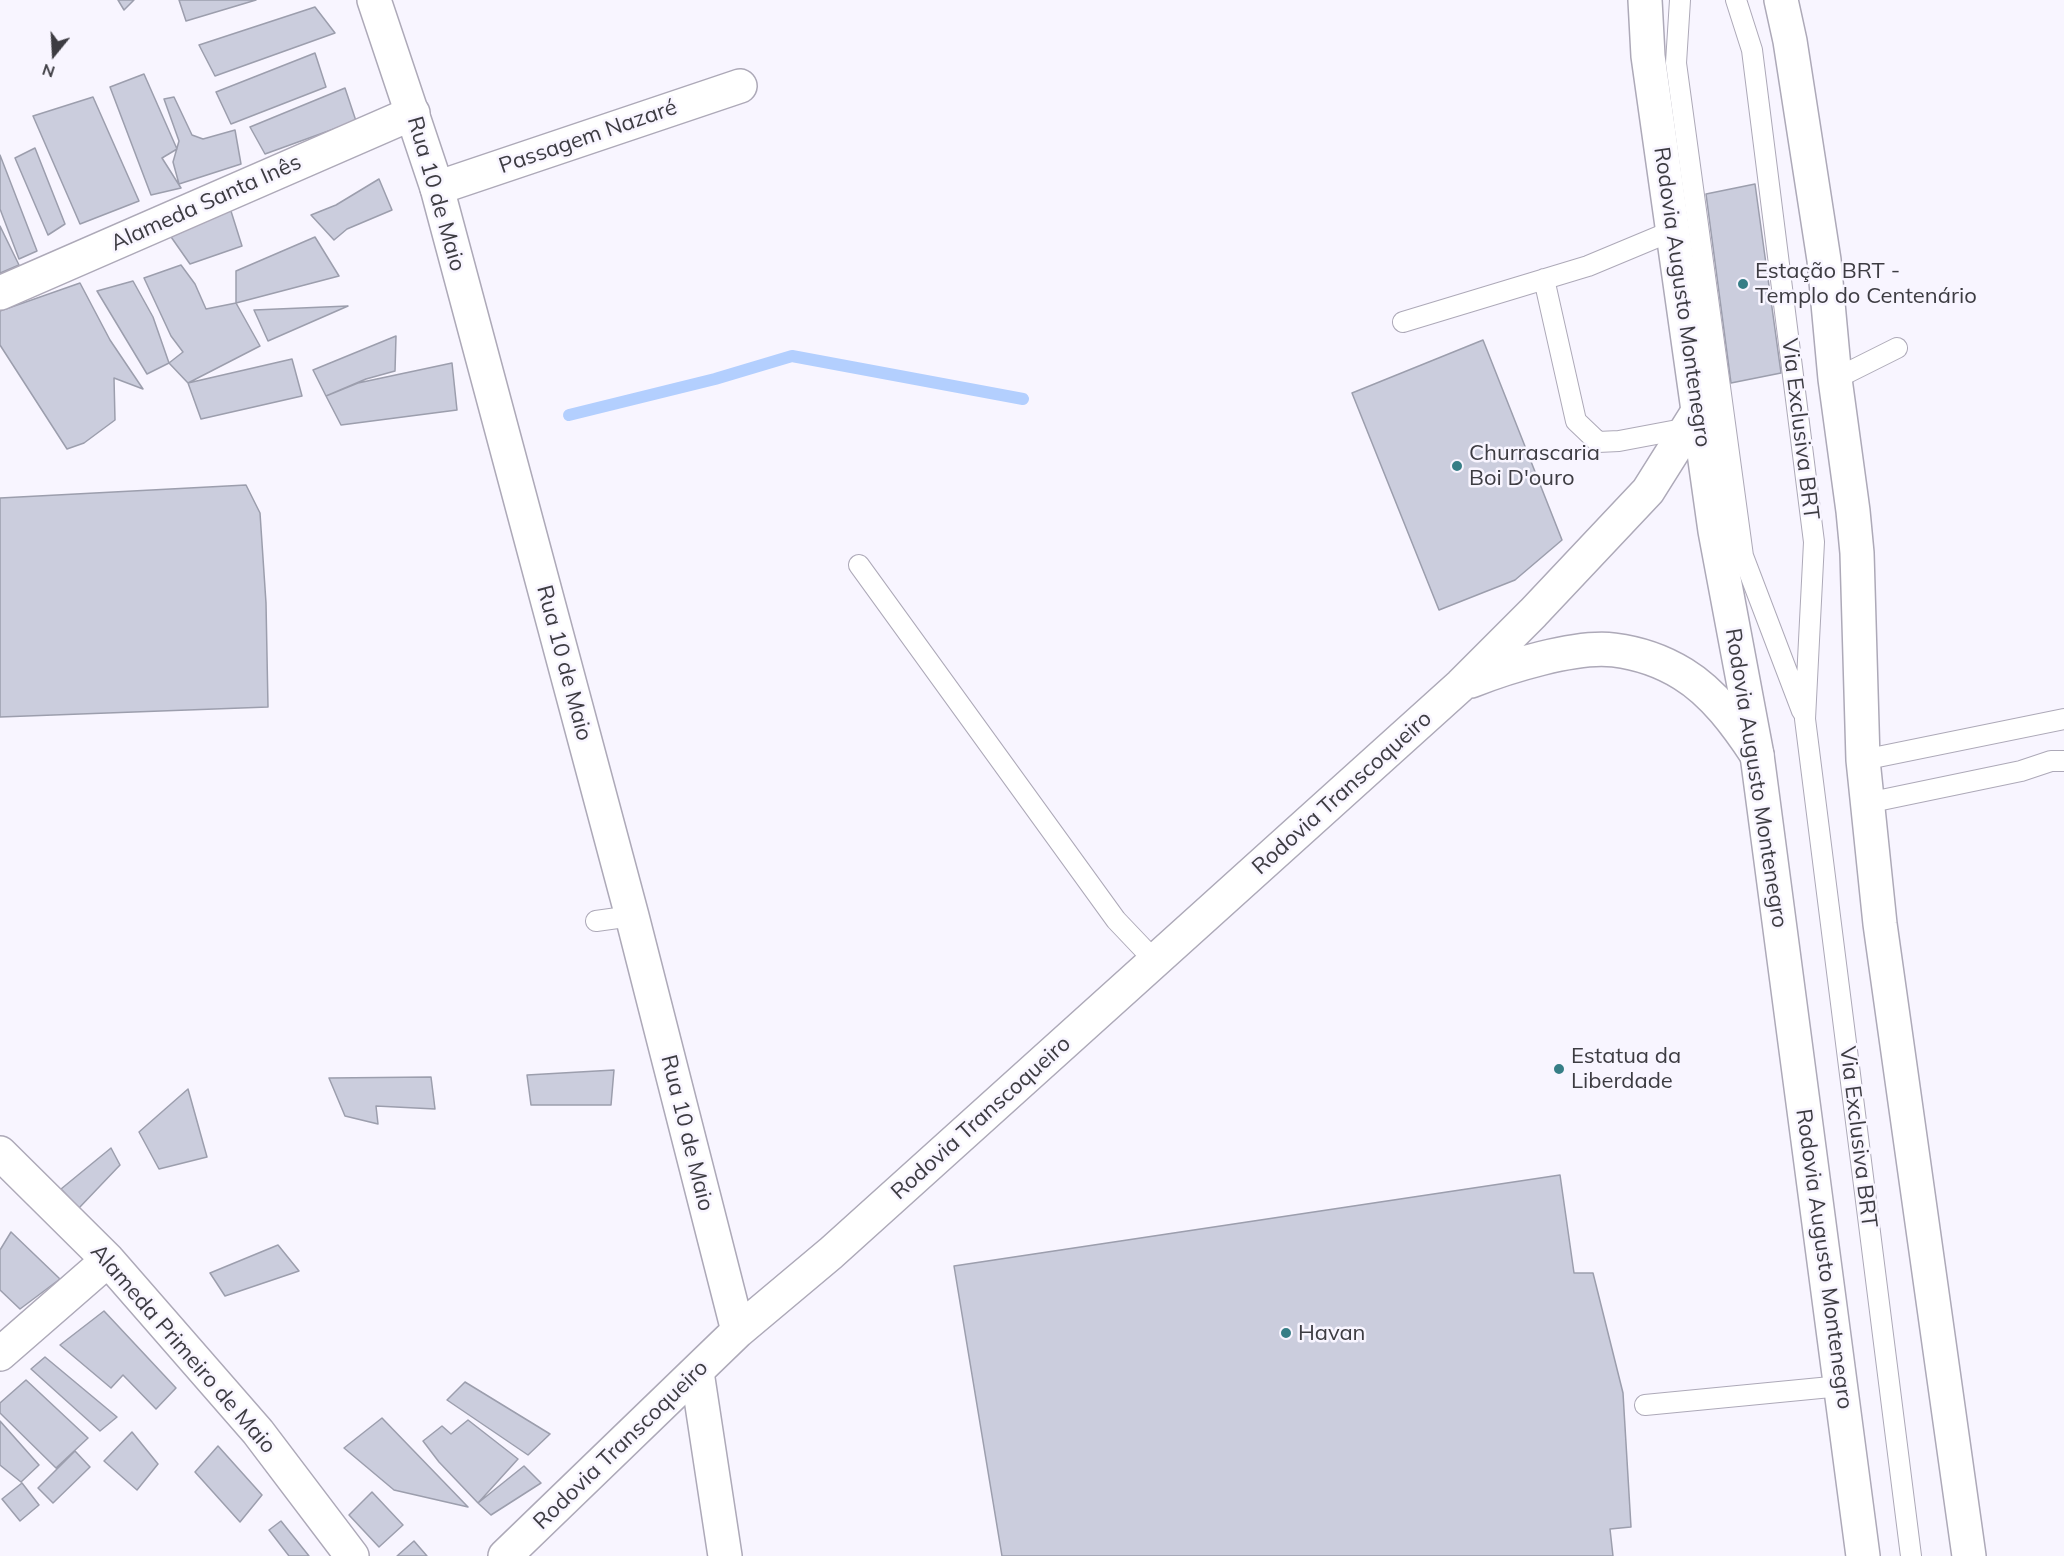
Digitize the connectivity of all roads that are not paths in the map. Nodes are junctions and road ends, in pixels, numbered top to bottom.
1 (374, 0) edge
2 (1645, 0) edge
3 (1680, 0) edge
4 (1736, 0) edge
5 (1781, 0) edge
6 (740, 86) dead end
7 (412, 113) junction
8 (436, 188) junction
9 (1672, 231) junction
10 (1544, 279) junction
11 (0, 293) edge
12 (1403, 322) dead end
13 (1897, 348) dead end
14 (1835, 379) junction
15 (1692, 420) junction
16 (859, 564) dead end
17 (1461, 685) junction
18 (1805, 719) junction
19 (2064, 719) edge
20 (1757, 755) junction
21 (1863, 760) junction
22 (2064, 760) edge
23 (1868, 803) junction
24 (632, 916) junction
25 (596, 921) dead end
26 (1155, 961) junction
27 (0, 1153) edge
28 (108, 1260) junction
29 (738, 1331) junction
30 (0, 1354) edge
31 (697, 1372) junction
32 (1841, 1386) junction
33 (1645, 1405) dead end
34 (512, 1553) edge
35 (352, 1556) edge
36 (725, 1556) edge
37 (1863, 1556) edge
38 (1911, 1556) edge
39 (1969, 1556) edge

1 - 7 main road, Rua 10 de Maio
2 - 9 main road, Rodovia Augusto Montenegro
3 - 18 lane, Via Exclusiva BRT
4 - 18 lane, Via Exclusiva BRT
5 - 14 main road
6 - 8 main road, Passagem Nazaré
7 - 8 main road, Rua 10 de Maio
7 - 11 main road, Alameda Santa Inês
8 - 24 main road, Rua 10 de Maio
9 - 10 lane
9 - 15 main road, Rodovia Augusto Montenegro
10 - 12 lane
10 - 15 lane
13 - 14 lane
14 - 21 main road
15 - 17 main road, Rodovia Transcoqueiro
15 - 20 main road, Rodovia Augusto Montenegro
16 - 26 lane
17 - 20 main road, Rodovia Transcoqueiro
17 - 26 main road, Rodovia Transcoqueiro
18 - 38 lane, Via Exclusiva BRT
19 - 21 lane
20 - 32 main road, Rodovia Augusto Montenegro
21 - 23 main road
22 - 23 lane
23 - 39 main road
24 - 25 lane
24 - 29 main road, Rua 10 de Maio
26 - 29 main road, Rodovia Transcoqueiro
27 - 28 main road, Alameda Primeiro de Maio
28 - 30 main road
28 - 35 main road, Alameda Primeiro de Maio
29 - 31 main road, Rodovia Transcoqueiro
31 - 34 main road, Rodovia Transcoqueiro
31 - 36 main road
32 - 33 lane
32 - 37 main road, Rodovia Augusto Montenegro

